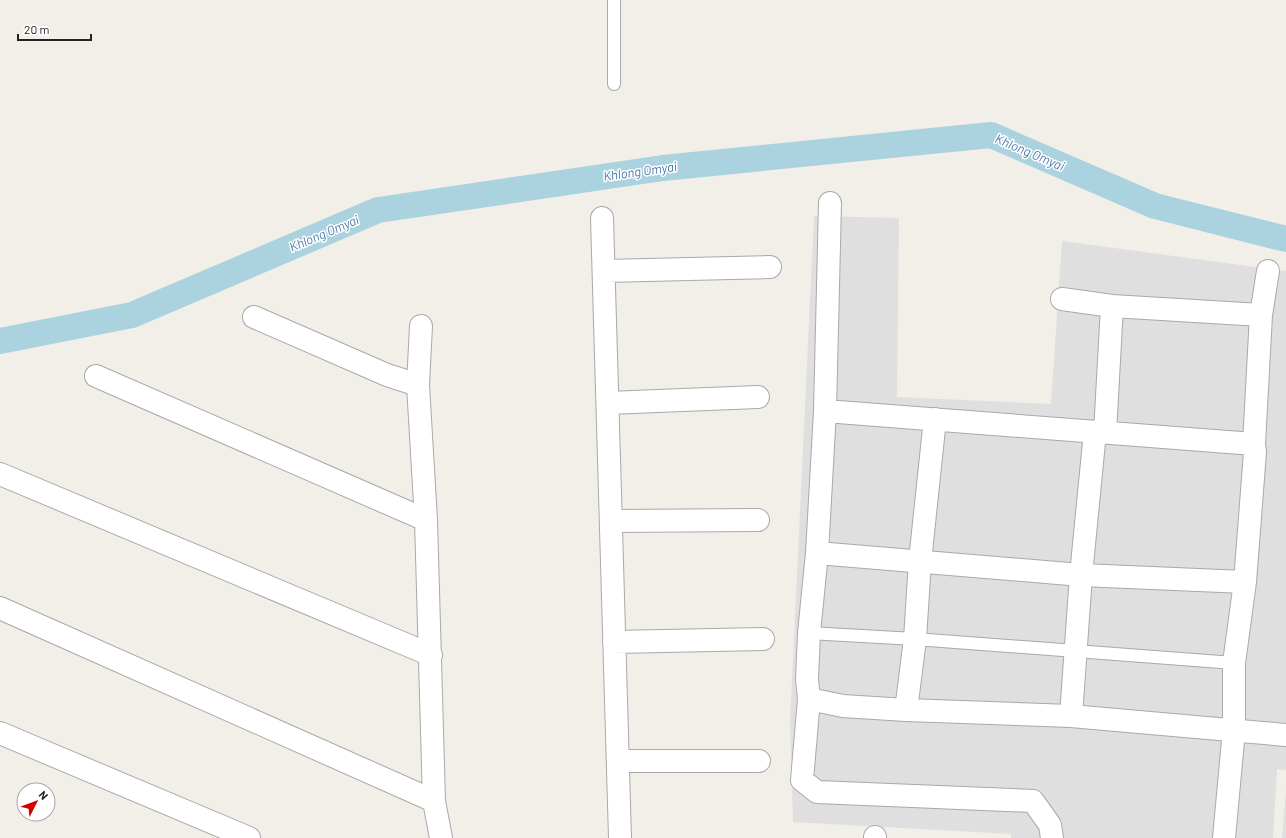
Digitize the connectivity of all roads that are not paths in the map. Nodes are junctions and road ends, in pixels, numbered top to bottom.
1 (614, 0) edge
2 (614, 84) dead end
3 (830, 203) dead end
4 (602, 218) dead end
5 (770, 267) dead end
6 (604, 271) junction
7 (1268, 271) dead end
8 (1062, 299) dead end
9 (1112, 306) junction
10 (1262, 315) junction
11 (254, 317) dead end
12 (421, 326) dead end
13 (96, 376) dead end
14 (418, 385) junction
15 (758, 397) dead end
16 (608, 403) junction
17 (825, 411) junction
18 (935, 419) junction
19 (1100, 432) junction
20 (1254, 444) junction
21 (0, 474) edge
22 (426, 520) junction
23 (758, 520) dead end
24 (611, 521) junction
25 (817, 553) junction
26 (920, 561) junction
27 (1081, 575) junction
28 (1245, 582) junction
29 (0, 608) edge
30 (809, 633) junction
31 (763, 639) dead end
32 (915, 639) junction
33 (614, 642) junction
34 (1075, 652) junction
35 (431, 655) junction
36 (1234, 663) junction
37 (809, 699) junction
38 (906, 710) junction
39 (1071, 716) junction
40 (1234, 730) junction
41 (0, 733) edge
42 (1286, 734) edge
43 (618, 761) junction
44 (759, 761) dead end
45 (434, 801) junction
46 (249, 838) edge
47 (441, 838) edge
48 (620, 838) edge
49 (1052, 838) edge
50 (1224, 838) edge

1 - 2 lane
3 - 17 street
4 - 6 street
5 - 6 street
6 - 16 street
7 - 10 street
8 - 9 street
9 - 10 street
9 - 19 street
10 - 20 street
11 - 14 street
12 - 14 street
13 - 22 street
14 - 22 street
15 - 16 street
16 - 24 street
17 - 18 street
17 - 25 street
18 - 19 street
18 - 26 street
19 - 20 street
19 - 27 street
20 - 28 street
21 - 35 street
22 - 35 street
23 - 24 street
24 - 33 street
25 - 26 street
25 - 30 street
26 - 27 street
26 - 32 street
27 - 28 street
27 - 34 street
28 - 36 street
29 - 45 street
30 - 32 lane
30 - 37 street
31 - 33 street
32 - 34 lane
32 - 38 street
33 - 43 street
34 - 36 lane
34 - 39 street
35 - 45 street
36 - 40 street
37 - 38 street
37 - 49 street
38 - 39 street
39 - 40 street
40 - 42 street
40 - 50 street
41 - 46 street
43 - 44 street
43 - 48 street
45 - 47 street

